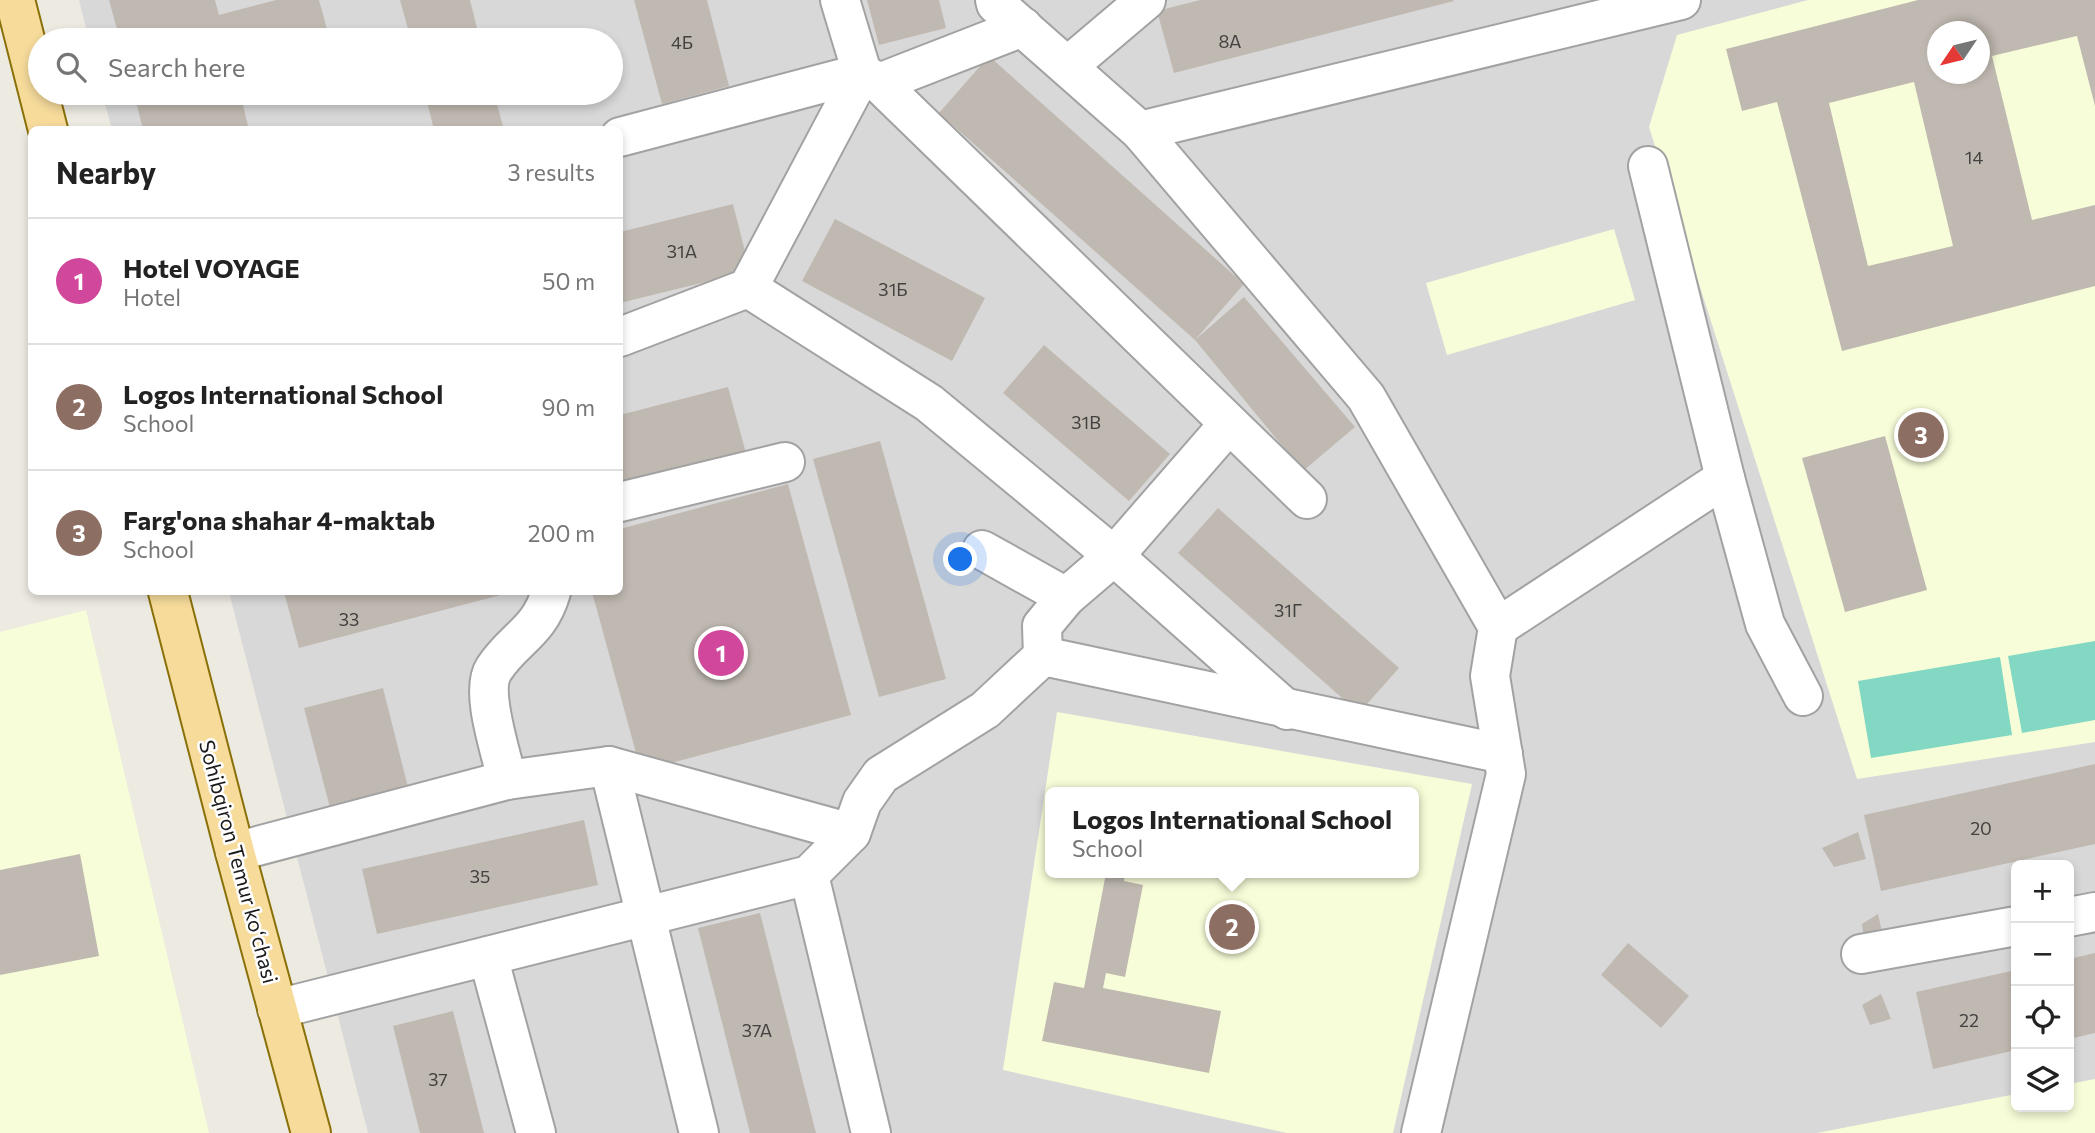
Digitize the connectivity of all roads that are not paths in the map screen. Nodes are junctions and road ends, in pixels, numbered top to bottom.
1 (15, 0) edge
2 (840, 0) edge
3 (1146, 0) edge
4 (1681, 0) edge
5 (1007, 8) edge
6 (28, 51) edge
7 (1068, 66) junction
8 (871, 78) junction
9 (42, 105) edge
10 (47, 126) edge
11 (1140, 131) junction
12 (623, 135) edge
13 (1647, 166) dead end
14 (748, 288) junction
15 (623, 336) edge
16 (1228, 425) junction
17 (785, 463) dead end
18 (1725, 478) junction
19 (1307, 499) dead end
20 (623, 501) edge
21 (982, 550) dead end
22 (1114, 556) junction
23 (169, 595) edge
24 (550, 595) edge
25 (1066, 597) junction
26 (1498, 627) junction
27 (1043, 656) junction
28 (1803, 696) dead end
29 (1287, 710) junction
30 (1503, 754) junction
31 (610, 766) junction
32 (507, 780) junction
33 (851, 833) junction
34 (235, 852) junction
35 (809, 875) junction
36 (2095, 912) edge
37 (648, 915) junction
38 (2074, 916) edge
39 (2011, 927) edge
40 (1861, 954) dead end
41 (488, 956) junction
42 (277, 1009) junction
43 (310, 1133) edge
44 (536, 1133) edge
45 (699, 1133) edge
46 (871, 1133) edge
47 (1420, 1133) edge

1 - 6 main road
2 - 8 lane
3 - 7 lane
4 - 11 lane
5 - 7 lane
5 - 8 lane
7 - 11 lane
8 - 12 lane
8 - 14 lane
8 - 16 lane
9 - 10 main road
11 - 26 lane
13 - 18 lane
14 - 15 lane
14 - 22 lane
16 - 19 lane
16 - 22 lane
17 - 20 lane
18 - 26 lane
18 - 28 lane
21 - 25 lane
22 - 25 lane
22 - 29 lane
23 - 34 main road, Sohibqiron Temur koʻchasi
24 - 32 lane
25 - 27 lane
26 - 30 lane
27 - 29 lane
27 - 33 lane
29 - 30 lane
30 - 47 lane
31 - 32 lane
31 - 33 lane
31 - 37 lane
32 - 34 lane
33 - 35 lane
34 - 42 main road, Sohibqiron Temur koʻchasi
35 - 37 lane
35 - 46 lane
36 - 38 lane
37 - 41 lane
37 - 45 lane
39 - 40 lane
41 - 42 lane
41 - 44 lane
42 - 43 main road, Sohibqiron Temur koʻchasi

